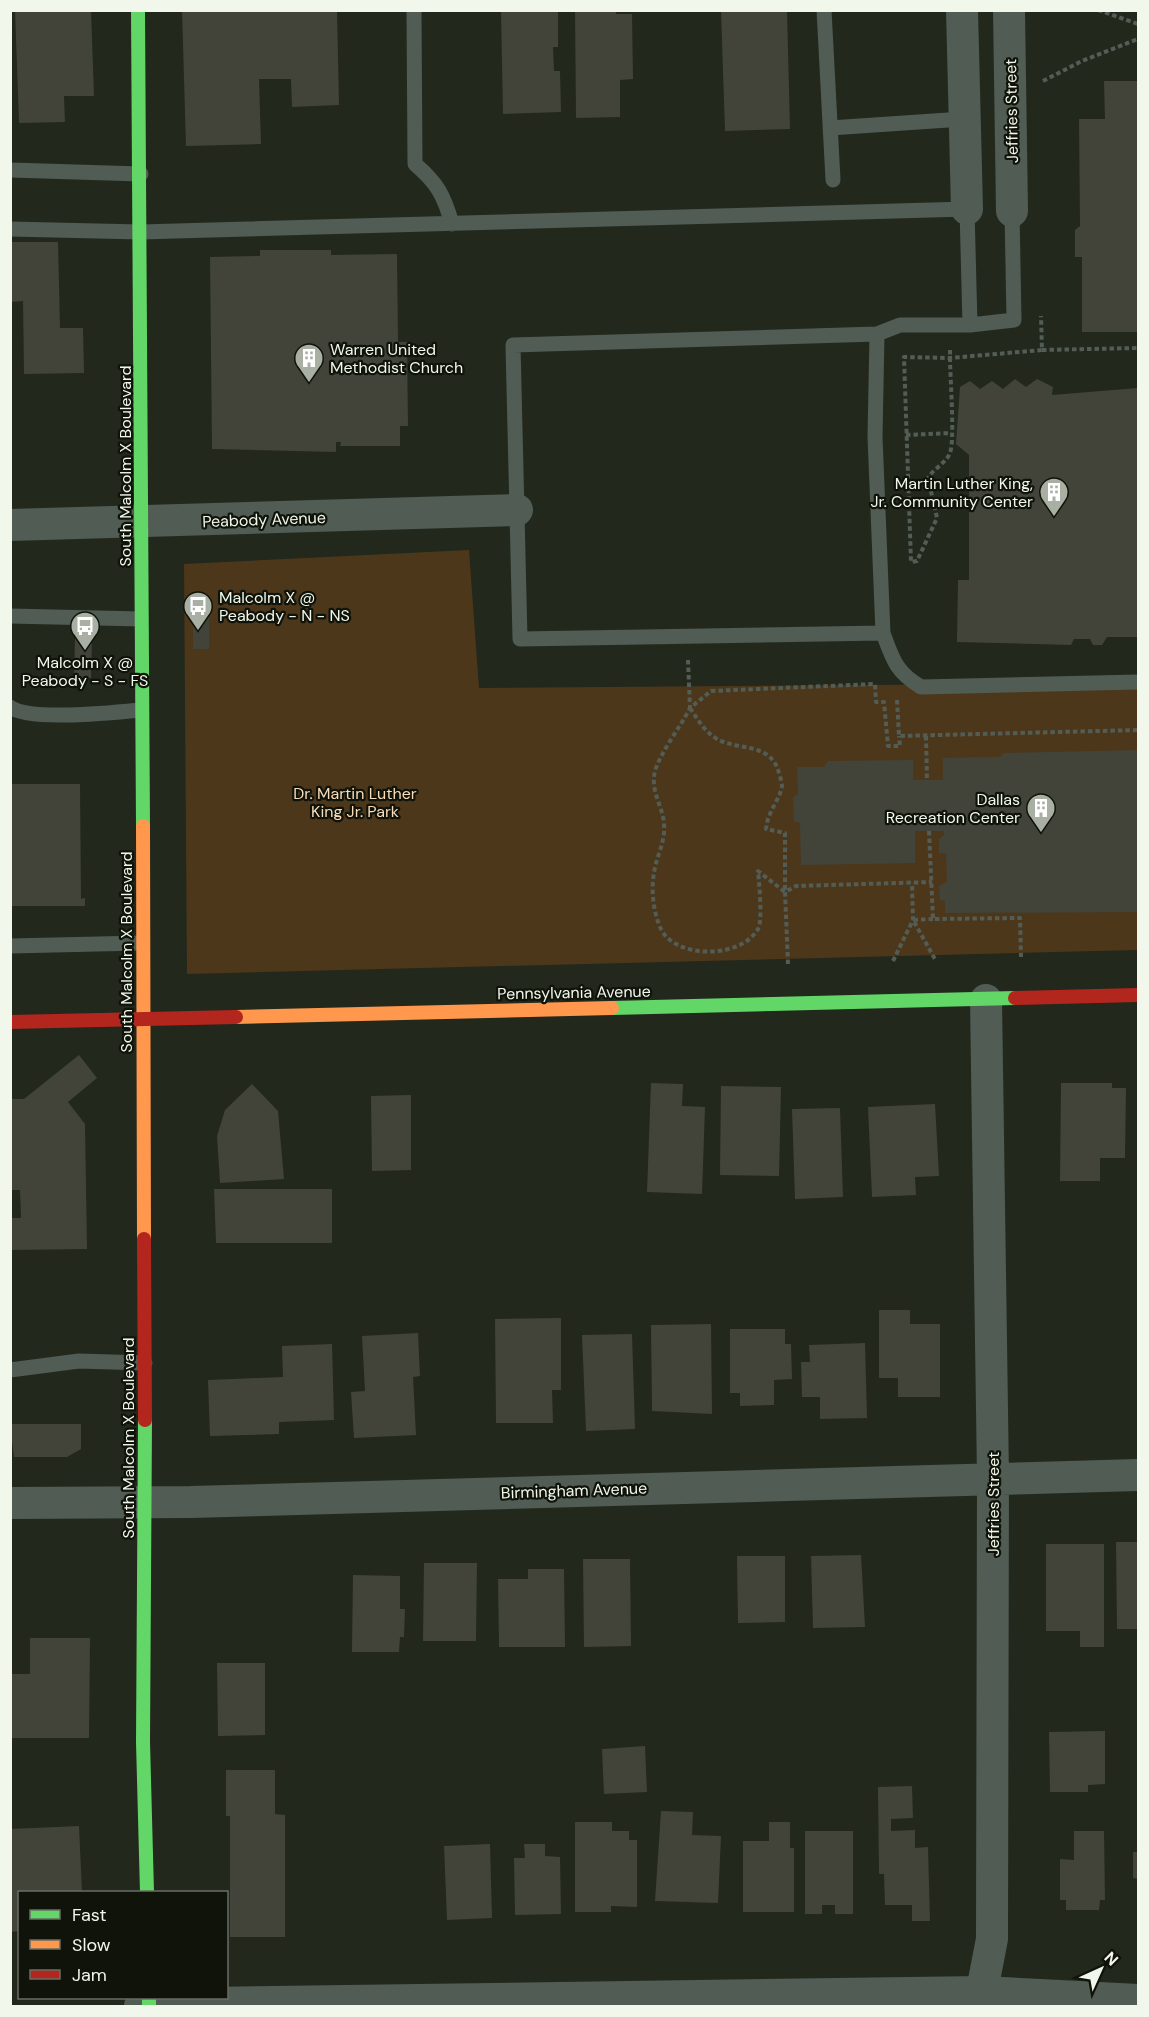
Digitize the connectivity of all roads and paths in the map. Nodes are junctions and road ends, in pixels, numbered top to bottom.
1 (138, 10) edge
2 (414, 10) edge
3 (824, 10) edge
4 (962, 10) edge
5 (1009, 10) edge
6 (1098, 10) edge
7 (1138, 24) edge
8 (1138, 39) edge
9 (1034, 86) dead end
10 (963, 120) junction
11 (830, 128) junction
12 (10, 170) edge
13 (141, 174) junction
14 (833, 180) dead end
15 (967, 209) junction
16 (1012, 211) joint
17 (452, 224) junction
18 (10, 229) edge
19 (141, 232) junction
20 (949, 325) junction
21 (970, 325) junction
22 (877, 334) junction
23 (1138, 348) edge
24 (1042, 350) dead end
25 (950, 358) junction
26 (951, 433) junction
27 (907, 435) junction
28 (875, 437) junction
29 (517, 510) junction
30 (142, 522) junction
31 (11, 530) edge
32 (10, 616) edge
33 (141, 619) junction
34 (883, 633) junction
35 (686, 636) junction
36 (895, 666) junction
37 (1138, 682) edge
38 (10, 707) edge
39 (690, 708) junction
40 (141, 710) junction
41 (1138, 730) edge
42 (899, 736) junction
43 (926, 736) junction
44 (927, 780) dead end
45 (929, 831) dead end
46 (932, 882) junction
47 (912, 883) junction
48 (785, 892) junction
49 (933, 918) junction
50 (913, 920) junction
51 (142, 943) junction
52 (10, 946) edge
53 (1021, 957) dead end
54 (893, 961) dead end
55 (936, 961) dead end
56 (788, 964) dead end
57 (1138, 995) edge
58 (986, 1000) junction
59 (143, 1017) junction
60 (10, 1022) edge
61 (145, 1364) junction
62 (10, 1370) edge
63 (1138, 1474) edge
64 (993, 1477) junction
65 (145, 1502) junction
66 (10, 1503) edge
67 (147, 1891) edge
68 (980, 1999) edge
69 (1138, 2000) edge
70 (147, 2004) edge

1 - 13 street, South Malcolm X Boulevard
2 - 17 lane
3 - 11 lane
4 - 10 street
5 - 16 street, Jeffries Street
6 - 7 path
8 - 9 path
10 - 11 lane
10 - 15 street
11 - 14 lane
12 - 13 lane
13 - 19 street, South Malcolm X Boulevard
15 - 17 lane
15 - 21 lane
16 - 21 lane
17 - 19 lane
18 - 19 lane
19 - 30 street, South Malcolm X Boulevard
20 - 21 lane
20 - 22 lane
20 - 25 path
22 - 28 lane
22 - 29 lane
23 - 24 path
25 - 26 path
25 - 27 path
26 - 27 path
26 - 27 path
27 - 28 path
28 - 34 lane
29 - 30 street, Peabody Avenue
29 - 35 lane
30 - 31 street, Peabody Avenue
30 - 33 street, South Malcolm X Boulevard
32 - 33 lane
33 - 40 street, South Malcolm X Boulevard
34 - 35 lane
34 - 36 lane
35 - 39 path
36 - 37 lane
36 - 42 path
38 - 40 lane
39 - 42 path
39 - 48 path
39 - 48 path
40 - 51 street, South Malcolm X Boulevard
41 - 43 path
42 - 43 path
43 - 44 path
45 - 46 path
46 - 47 path
46 - 49 path
47 - 48 path
47 - 50 path
48 - 56 path
49 - 50 path
49 - 53 path
50 - 54 path
50 - 55 path
51 - 52 lane
51 - 59 street, South Malcolm X Boulevard
57 - 58 street, Pennsylvania Avenue
58 - 59 street, Pennsylvania Avenue
58 - 64 street, Jeffries Street
59 - 60 street, Pennsylvania Avenue
59 - 61 street, South Malcolm X Boulevard
61 - 62 lane
61 - 65 street, South Malcolm X Boulevard
63 - 64 street, Birmingham Avenue
64 - 65 street, Birmingham Avenue
64 - 68 street, Jeffries Street
65 - 66 street, Birmingham Avenue
65 - 67 street, South Malcolm X Boulevard
68 - 69 street
68 - 70 street

